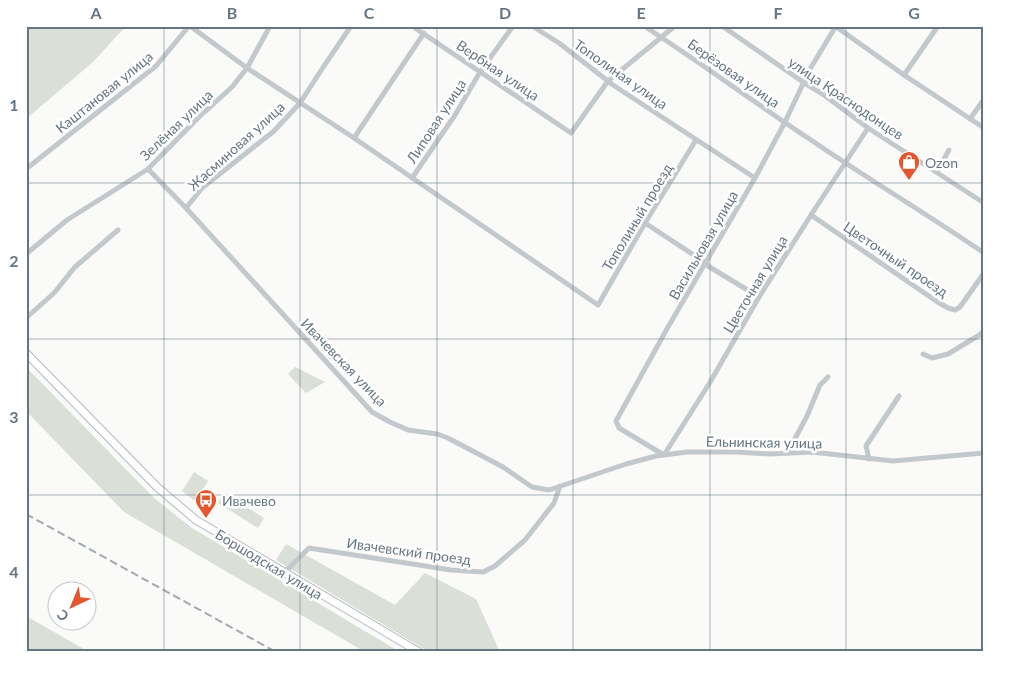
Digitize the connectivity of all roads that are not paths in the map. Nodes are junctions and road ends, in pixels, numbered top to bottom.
1 (189, 26) edge
2 (270, 26) edge
3 (351, 26) edge
4 (412, 26) edge
5 (513, 26) edge
6 (532, 26) edge
7 (644, 26) edge
8 (675, 26) edge
9 (722, 26) edge
10 (836, 26) edge
11 (938, 26) edge
12 (424, 33) junction
13 (662, 38) junction
14 (247, 68) junction
15 (480, 72) junction
16 (904, 75) junction
17 (608, 81) junction
18 (803, 82) junction
19 (984, 99) edge
20 (300, 103) junction
21 (970, 119) junction
22 (785, 122) junction
23 (868, 128) junction
24 (984, 128) edge
25 (354, 138) junction
26 (696, 140) junction
27 (949, 150) dead end
28 (845, 162) junction
29 (26, 169) edge
30 (148, 169) junction
31 (937, 172) junction
32 (412, 178) junction
33 (756, 178) junction
34 (984, 202) edge
35 (186, 208) junction
36 (811, 214) junction
37 (645, 223) junction
38 (118, 230) dead end
39 (984, 253) edge
40 (26, 254) edge
41 (706, 263) junction
42 (984, 273) edge
43 (759, 297) junction
44 (26, 318) edge
45 (984, 330) edge
46 (26, 354) edge
47 (923, 354) dead end
48 (828, 377) dead end
49 (899, 396) dead end
50 (788, 452) junction
51 (984, 453) edge
52 (664, 455) junction
53 (869, 459) junction
54 (560, 486) junction
55 (549, 490) joint
56 (284, 572) junction
57 (418, 652) edge

1 - 14 street
1 - 29 street, Каштановая улица
2 - 14 street, Зелёная улица
3 - 20 street, Жасминовая улица
4 - 12 street, Вербная улица
5 - 15 street, Липовая улица
6 - 17 street, Тополиная улица
7 - 13 street, Берёзовая улица
8 - 13 street
9 - 18 street, улица Краснодонцев
10 - 16 street
10 - 18 street, Васильковая улица
11 - 16 street
12 - 15 street, Вербная улица
12 - 25 street
13 - 17 street
13 - 22 street, Берёзовая улица
14 - 20 street
14 - 30 street, Зелёная улица
15 - 17 street, Вербная улица
15 - 32 street, Липовая улица
16 - 21 street
17 - 26 street, Тополиная улица
18 - 22 street, Васильковая улица
18 - 23 street, улица Краснодонцев
19 - 21 street
20 - 25 street
20 - 35 street, Жасминовая улица
21 - 24 street
22 - 28 street
22 - 33 street, Васильковая улица
23 - 28 street, Цветочная улица
23 - 31 street, улица Краснодонцев
25 - 32 street
26 - 33 street, Тополиная улица
26 - 37 street, Тополиный проезд
27 - 31 street
28 - 36 street, Цветочная улица
28 - 39 street
30 - 35 street, Ивачевская улица
30 - 40 street, Зелёная улица
31 - 34 street, улица Краснодонцев
32 - 37 street, Тополиный проезд
33 - 41 street, Васильковая улица
35 - 55 street, Ивачевская улица
36 - 42 street, Цветочный проезд
36 - 43 street, Цветочная улица
37 - 41 street
38 - 44 street
41 - 43 street
41 - 52 street, Васильковая улица
43 - 52 street, Цветочная улица
45 - 47 street
46 - 56 street, Боршодская улица
48 - 50 street
49 - 53 street
50 - 52 street, Ельнинская улица
50 - 53 street, Ельнинская улица
51 - 53 street, Ельнинская улица
52 - 54 street, Ельнинская улица
54 - 55 street, Ельнинская улица
54 - 56 street, Ивачевский проезд
56 - 57 street, Боршодская улица

